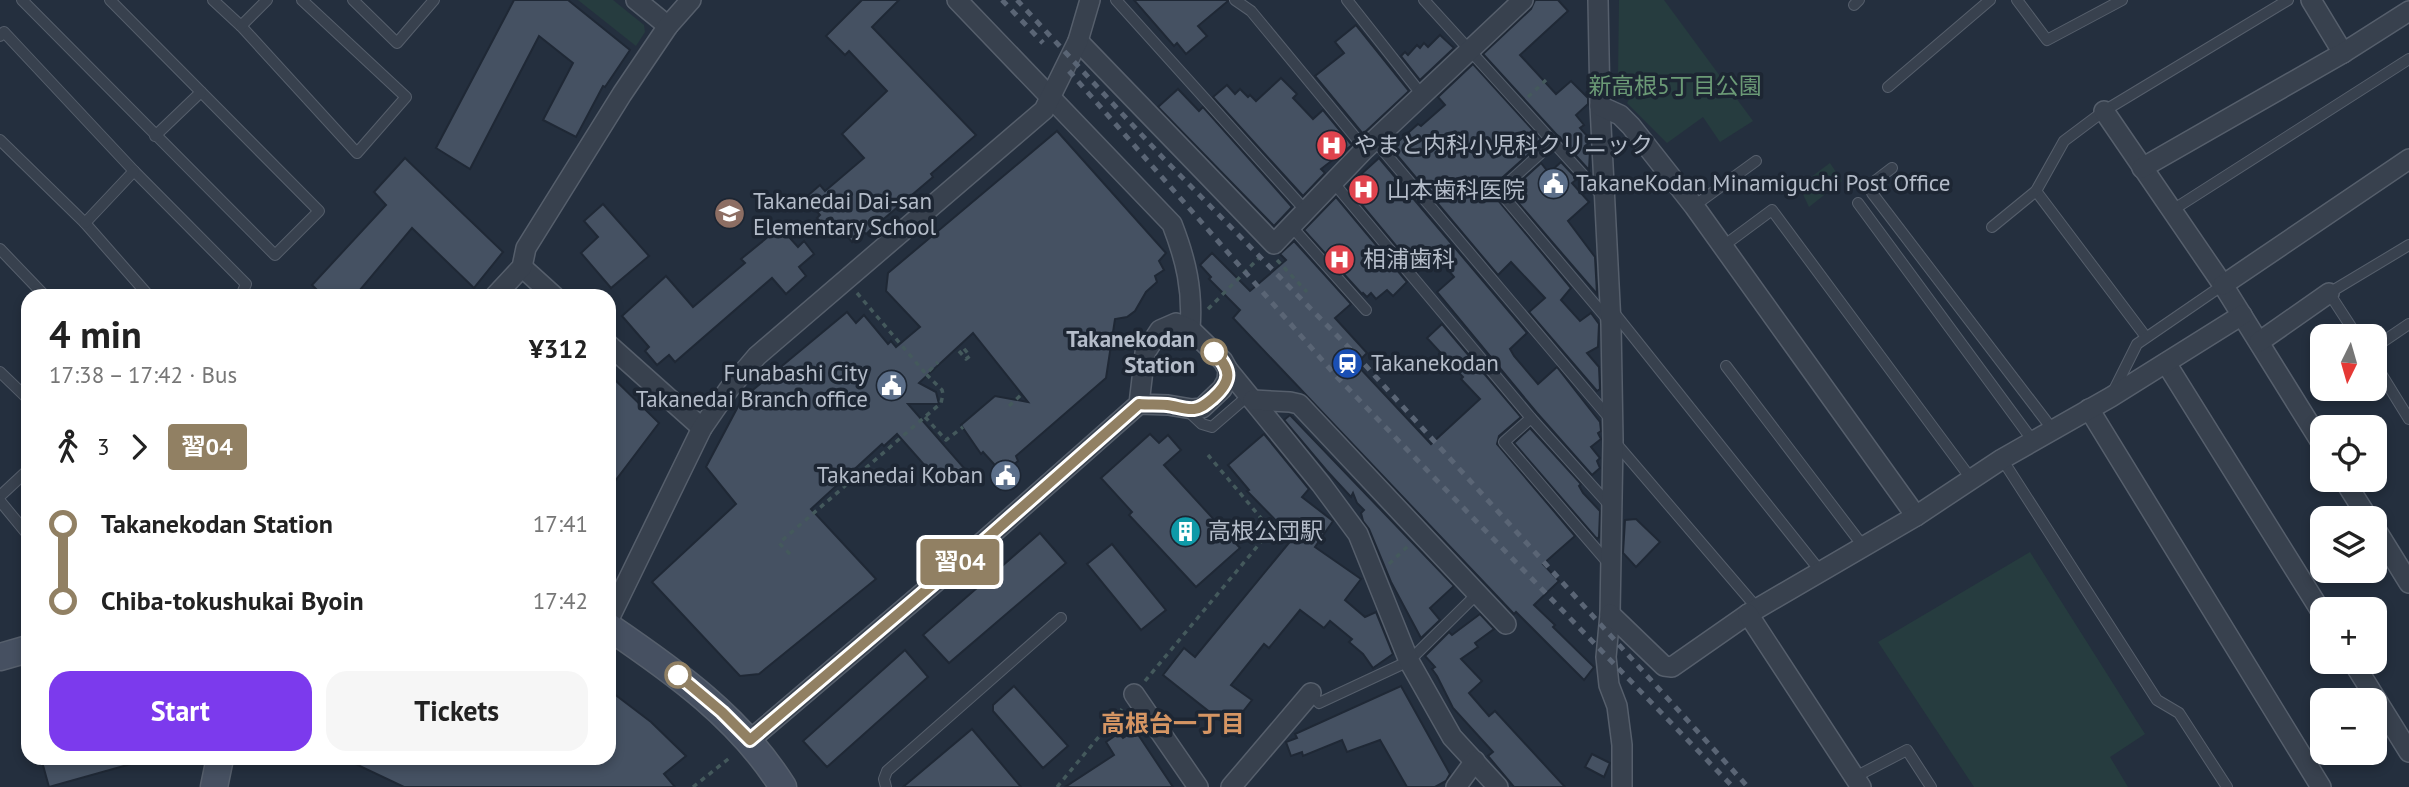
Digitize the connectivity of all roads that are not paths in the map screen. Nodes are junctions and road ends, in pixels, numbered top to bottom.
1 (22, 0) edge
2 (110, 0) edge
3 (213, 0) edge
4 (267, 0) edge
5 (302, 0) edge
6 (353, 0) edge
7 (434, 0) edge
8 (636, 0) edge
9 (691, 0) edge
10 (957, 0) edge
11 (1090, 0) edge
12 (1116, 0) edge
13 (1235, 0) edge
14 (1347, 0) edge
15 (1424, 0) edge
16 (1523, 0) edge
17 (1598, 0) edge
18 (1990, 0) edge
19 (2017, 0) edge
20 (2122, 0) edge
21 (2288, 0) edge
22 (2311, 0) edge
23 (2409, 11) edge
24 (241, 26) junction
25 (668, 26) junction
26 (0, 36) edge
27 (1078, 41) junction
28 (1470, 50) junction
29 (2343, 53) junction
30 (2409, 59) edge
31 (1888, 87) dead end
32 (201, 92) junction
33 (1422, 95) junction
34 (1050, 99) junction
35 (1600, 106) junction
36 (2104, 111) junction
37 (155, 136) junction
38 (0, 140) edge
39 (1552, 143) junction
40 (1370, 145) junction
41 (2409, 159) edge
42 (1756, 161) dead end
43 (1892, 168) dead end
44 (2142, 168) junction
45 (134, 171) junction
46 (1333, 182) junction
47 (2036, 191) junction
48 (1604, 199) junction
49 (1858, 203) dead end
50 (1694, 205) junction
51 (1306, 211) junction
52 (2171, 211) junction
53 (85, 223) junction
54 (1291, 226) junction
55 (1992, 227) dead end
56 (2409, 245) edge
57 (1722, 247) junction
58 (0, 249) edge
59 (522, 267) junction
60 (2223, 285) junction
61 (38, 289) edge
62 (143, 289) edge
63 (244, 289) edge
64 (502, 289) edge
65 (546, 289) edge
66 (2329, 293) junction
67 (1366, 310) dead end
68 (2242, 315) junction
69 (1611, 316) junction
70 (2349, 324) edge
71 (2409, 324) edge
72 (1183, 326) junction
73 (2146, 337) junction
74 (2387, 340) edge
75 (2259, 342) junction
76 (616, 351) edge
77 (2166, 363) junction
78 (1726, 366) dead end
79 (1228, 370) junction
80 (2, 377) edge
81 (2387, 383) edge
82 (21, 393) edge
83 (1140, 395) junction
84 (2111, 397) junction
85 (1251, 398) junction
86 (1177, 407) junction
87 (2089, 408) junction
88 (1531, 418) junction
89 (2409, 419) edge
90 (1612, 420) junction
91 (2310, 425) edge
92 (702, 428) junction
93 (2053, 430) junction
94 (1614, 440) junction
95 (2033, 440) junction
96 (2002, 459) junction
97 (21, 477) edge
98 (1972, 480) junction
99 (0, 498) edge
100 (1613, 510) junction
101 (1916, 516) junction
102 (21, 526) edge
103 (1863, 546) junction
104 (2387, 547) edge
105 (1612, 567) junction
106 (1821, 573) junction
107 (2409, 583) edge
108 (1476, 593) junction
109 (2312, 597) edge
110 (616, 605) edge
111 (1753, 611) junction
112 (1611, 614) junction
113 (1061, 618) dead end
114 (1506, 624) dead end
115 (616, 632) edge
116 (21, 651) edge
117 (0, 657) edge
118 (1409, 661) junction
119 (2360, 674) edge
120 (1311, 693) joint
121 (1134, 694) road end
122 (743, 746) junction
123 (2409, 752) edge
124 (1475, 761) junction
125 (219, 765) edge
126 (1858, 782) edge
127 (214, 787) edge
128 (783, 787) edge
129 (886, 787) edge
130 (1198, 787) edge
131 (1231, 787) edge
132 (1456, 787) edge
133 (1498, 787) edge
134 (1622, 787) edge
135 (1931, 787) edge
136 (2227, 787) edge
137 (2321, 787) edge

1 - 37 lane
2 - 32 lane
3 - 24 lane
4 - 24 lane
5 - 24 lane
6 - 7 lane
8 - 25 street
9 - 25 street
10 - 34 street
11 - 27 street
12 - 51 lane
13 - 40 lane
14 - 33 lane
15 - 28 lane
16 - 28 street
17 - 35 street
18 - 31 lane
19 - 20 lane
21 - 36 lane
22 - 29 street
23 - 29 street
25 - 59 street
26 - 45 lane
27 - 34 street
27 - 54 street
28 - 33 street
28 - 39 lane
29 - 44 street
30 - 52 lane
32 - 37 lane
32 - 37 lane
33 - 40 street
34 - 72 street
34 - 92 street
35 - 48 street
35 - 50 street
36 - 44 street
36 - 47 lane
38 - 53 lane
39 - 48 lane
39 - 69 lane
40 - 46 street
40 - 90 lane
41 - 60 street
42 - 50 lane
43 - 93 lane
44 - 52 street
45 - 53 lane
45 - 63 lane
46 - 51 street
46 - 88 lane
47 - 55 lane
47 - 73 lane
48 - 69 street
49 - 95 lane
50 - 57 street
51 - 54 street
52 - 60 street
53 - 62 lane
54 - 67 lane
56 - 66 lane
57 - 98 lane
57 - 101 street
58 - 61 lane
59 - 64 street
59 - 65 street
60 - 68 street
60 - 73 lane
66 - 70 lane
66 - 75 street
68 - 75 street
68 - 77 street
69 - 90 street
69 - 106 lane
71 - 74 lane
72 - 79 street
72 - 83 street
73 - 84 lane
75 - 91 street
76 - 92 street
77 - 84 street
77 - 109 street
78 - 103 lane
79 - 85 street
79 - 86 street
80 - 82 lane
81 - 89 lane
83 - 86 street
83 - 122 street
84 - 87 street
85 - 86 lane
85 - 108 street
85 - 118 street
87 - 93 street
87 - 137 street
88 - 100 lane
88 - 105 lane
90 - 94 street
92 - 110 street
93 - 95 street
94 - 100 street
94 - 111 lane
95 - 96 street
96 - 98 street
96 - 136 lane
97 - 99 lane
98 - 101 street
99 - 102 lane
100 - 105 street
101 - 103 street
103 - 106 street
104 - 107 street
105 - 112 street
106 - 111 street
108 - 114 street
108 - 118 lane
111 - 112 street
111 - 126 street
112 - 134 street
113 - 129 lane
115 - 122 street
116 - 117 street
118 - 120 lane
118 - 124 street
119 - 123 street
120 - 131 street
121 - 130 street
122 - 128 street
124 - 132 street
124 - 133 street
125 - 127 street
126 - 135 lane

